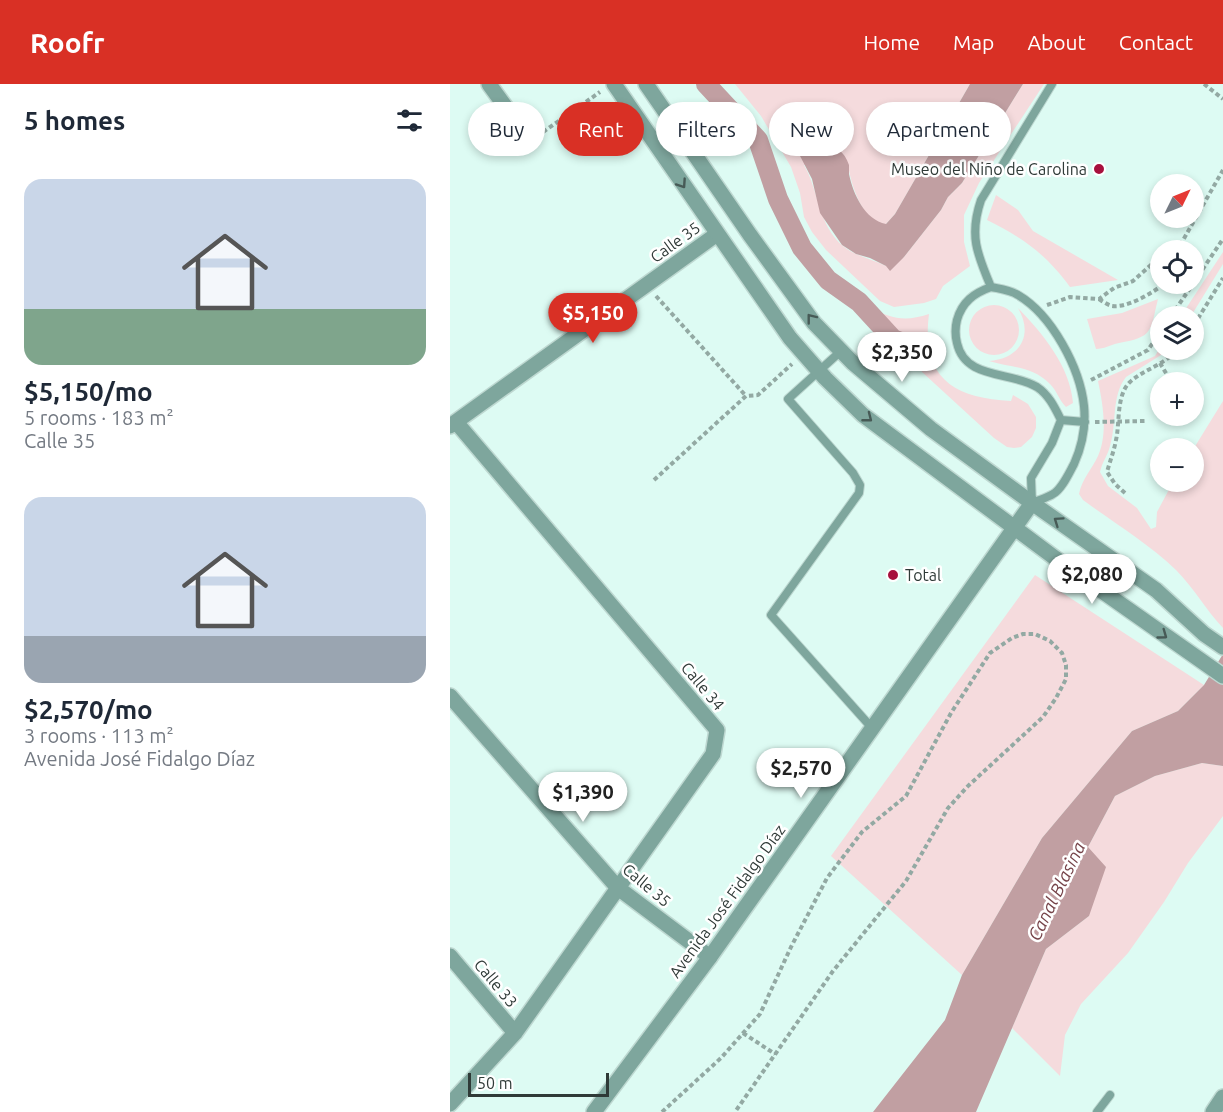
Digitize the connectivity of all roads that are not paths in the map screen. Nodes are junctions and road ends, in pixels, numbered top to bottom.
1 (489, 84) edge
2 (646, 84) edge
3 (1052, 84) edge
4 (608, 87) edge
5 (502, 102) edge
6 (717, 234) junction
7 (991, 287) junction
8 (841, 351) junction
9 (819, 371) junction
10 (1061, 420) junction
11 (1085, 422) junction
12 (453, 424) edge
13 (1032, 503) junction
14 (1014, 527) junction
15 (1223, 647) edge
16 (1223, 676) edge
17 (450, 696) edge
18 (872, 728) junction
19 (618, 888) junction
20 (450, 956) edge
21 (710, 957) junction
22 (514, 1033) junction
23 (1110, 1095) dead end
24 (450, 1104) edge
25 (594, 1112) edge
26 (1097, 1112) edge

1 - 5 street
8 -> 2 street
3 - 7 lane
4 -> 6 street
6 - 9 street
6 - 12 street, Calle 35
7 - 10 lane
7 - 11 lane
8 - 9 lane
8 - 13 street
9 -> 14 street
9 - 18 lane
10 - 11 lane
10 - 13 lane
11 - 13 lane
12 - 19 street, Calle 34
13 - 14 street, Avenida José Fidalgo Díaz
15 -> 13 street
14 -> 16 street
14 - 18 street, Avenida José Fidalgo Díaz
17 - 19 street, Calle 35
18 - 21 street, Avenida José Fidalgo Díaz
19 - 21 street, Calle 35
19 - 22 street, Calle 34
20 - 22 street, Calle 33
21 - 25 street, Avenida José Fidalgo Díaz
22 - 24 street, Calle 34
23 - 26 lane

